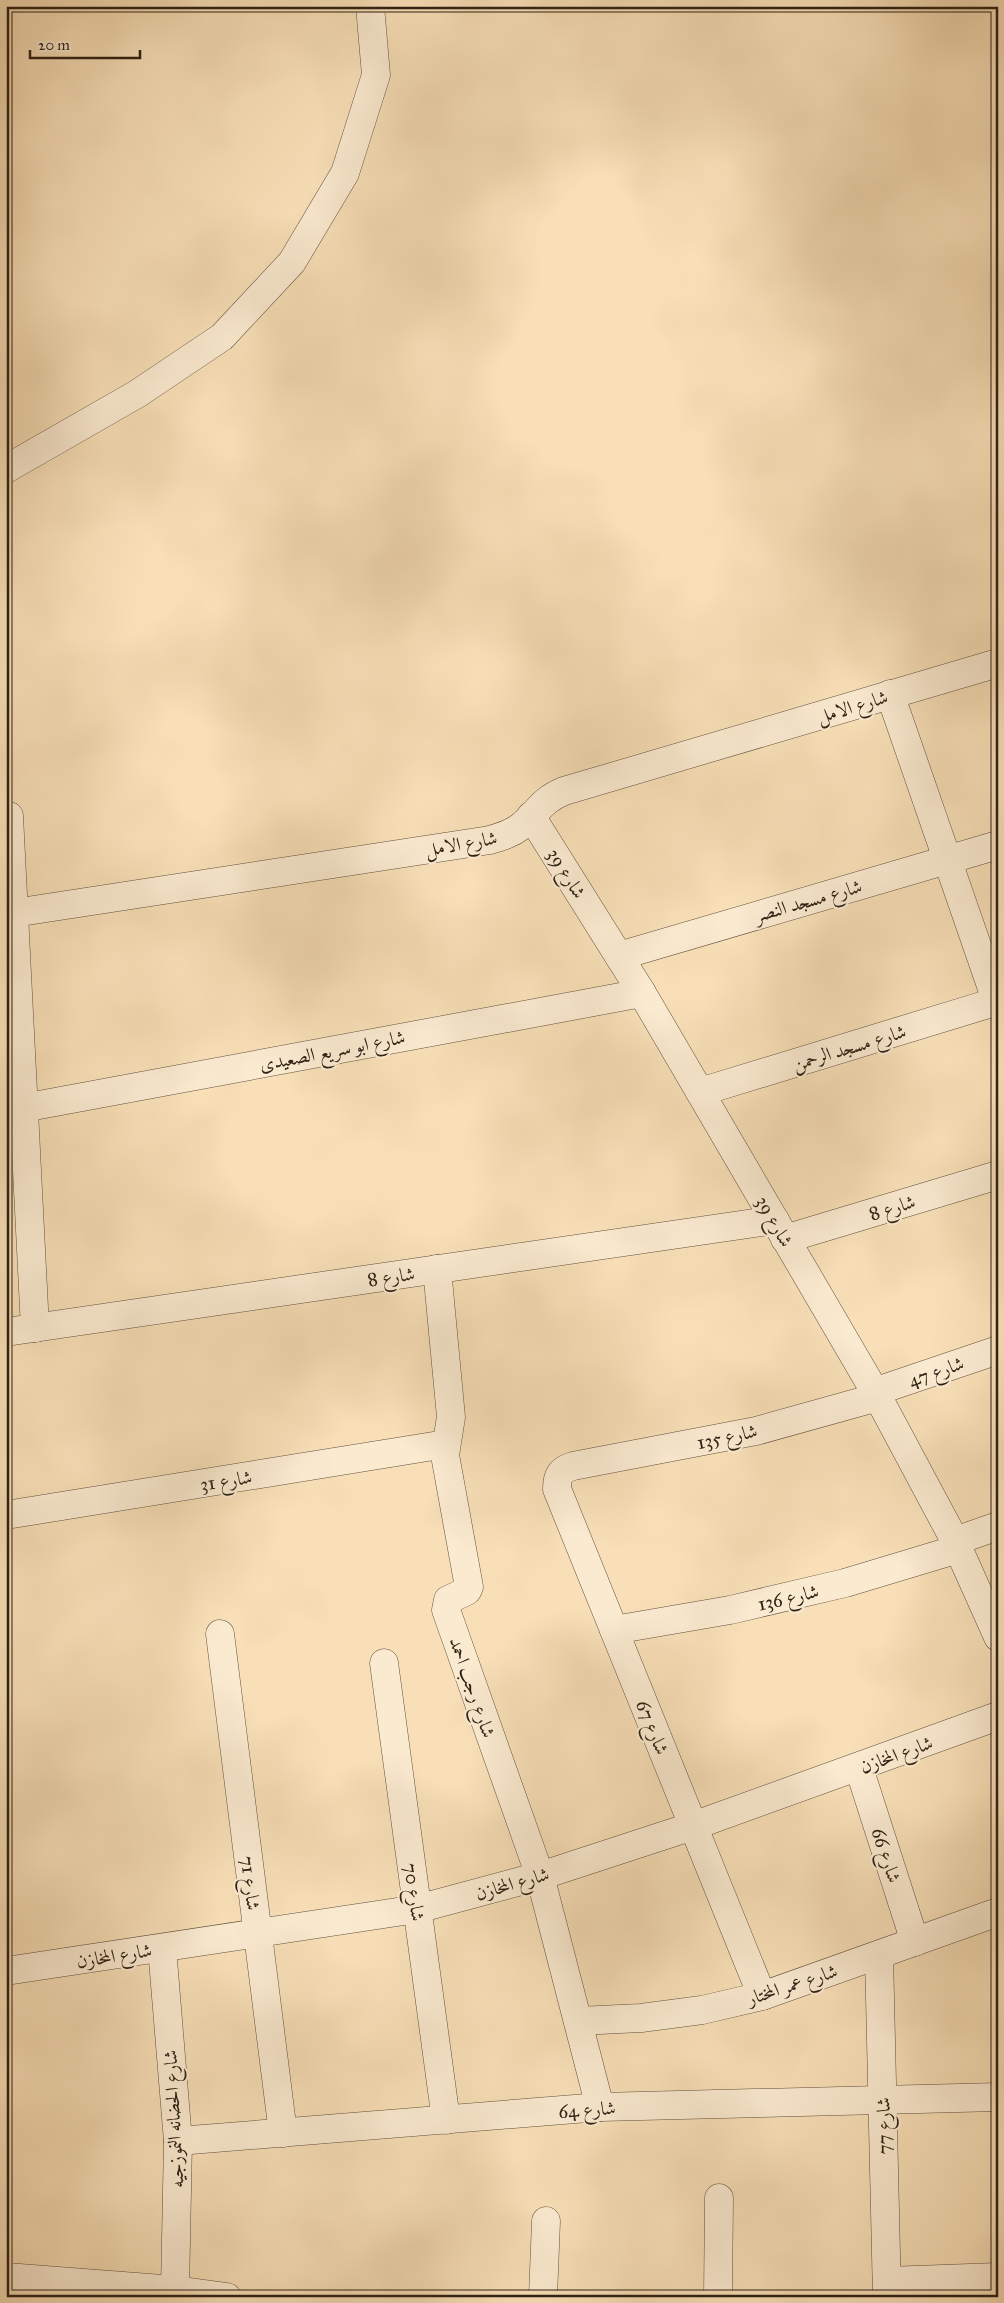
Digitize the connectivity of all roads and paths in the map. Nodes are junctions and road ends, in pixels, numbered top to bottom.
1 (370, 6) edge
2 (6, 469) edge
3 (998, 663) edge
4 (890, 694) junction
5 (9, 816) dead end
6 (531, 816) junction
7 (998, 845) edge
8 (948, 860) junction
9 (14, 912) junction
10 (619, 956) junction
11 (642, 993) junction
12 (997, 1003) edge
13 (700, 1092) junction
14 (23, 1108) junction
15 (998, 1175) edge
16 (780, 1229) junction
17 (437, 1269) junction
18 (34, 1328) junction
19 (6, 1332) edge
20 (998, 1350) edge
21 (876, 1395) junction
22 (446, 1444) junction
23 (573, 1466) joint
24 (6, 1515) edge
25 (998, 1526) edge
26 (957, 1545) junction
27 (614, 1630) junction
28 (220, 1634) dead end
29 (998, 1637) edge
30 (384, 1663) dead end
31 (998, 1716) edge
32 (859, 1768) junction
33 (693, 1826) junction
34 (540, 1876) junction
35 (417, 1909) junction
36 (998, 1912) edge
37 (257, 1933) junction
38 (914, 1942) junction
39 (162, 1948) junction
40 (879, 1955) junction
41 (6, 1972) edge
42 (762, 1996) junction
43 (578, 2021) junction
44 (998, 2097) edge
45 (883, 2099) junction
46 (600, 2108) junction
47 (446, 2120) junction
48 (283, 2133) junction
49 (178, 2141) junction
50 (719, 2198) dead end
51 (546, 2221) dead end
52 (6, 2277) edge
53 (998, 2277) edge
54 (972, 2287) edge
55 (887, 2289) edge
56 (175, 2290) junction
57 (227, 2297) edge
58 (543, 2297) edge
59 (718, 2297) edge

1 - 2 street
3 - 4 street, شارع الامل
4 - 6 street, شارع الامل
4 - 8 street
5 - 9 street
6 - 9 street, شارع الامل
6 - 10 street, شارع 39
7 - 8 street, شارع مسجد النصر
8 - 10 street, شارع مسجد النصر
8 - 12 street
9 - 14 street
10 - 11 street, شارع 39
11 - 13 street, شارع 39
11 - 14 street, شارع ابو سريع الصعيدى
12 - 13 street, شارع مسجد الرحمن
13 - 16 street, شارع 39
14 - 18 street
15 - 16 street, شارع 8
16 - 17 street, شارع 8
16 - 21 street, شارع 39
17 - 18 street, شارع 8
17 - 22 street, شارع رجب احمد
18 - 19 street, شارع 8
20 - 21 street, شارع 47
21 - 23 street, شارع 135
21 - 26 street, شارع 39
22 - 24 street, شارع 31
22 - 34 street, شارع رجب احمد
23 - 27 street, شارع 67
25 - 26 street, شارع 136
26 - 27 street, شارع 136
26 - 29 street, شارع 39
27 - 33 street, شارع 67
28 - 37 street, شارع 71
30 - 35 street, شارع 70
31 - 32 street, شارع المخازن
32 - 33 street, شارع المخازن
32 - 38 street, شارع 66
33 - 34 street, شارع المخازن
33 - 42 street, شارع 67
34 - 35 street, شارع المخازن
34 - 43 street, شارع رجب احمد
35 - 37 street, شارع المخازن
35 - 47 street, شارع 70
36 - 38 street, شارع عمر المختار
37 - 39 street, شارع المخازن
37 - 48 street, شارع 71
38 - 40 street, شارع عمر المختار
39 - 41 street, شارع المخازن
39 - 49 street, شارع الحضانه النموزجيه
40 - 42 street, شارع عمر المختار
40 - 45 street, شارع 77
42 - 43 street, شارع عمر المختار
43 - 46 street, شارع رجب احمد
44 - 45 street, شارع 64
45 - 46 street, شارع 64
45 - 55 street, شارع 77
46 - 47 street, شارع 64
47 - 48 street, شارع 64
48 - 49 street, شارع 64
49 - 56 street, شارع الحضانه النموزجيه
50 - 59 street
51 - 58 street
52 - 56 street
53 - 54 street
54 - 55 street
56 - 57 street

